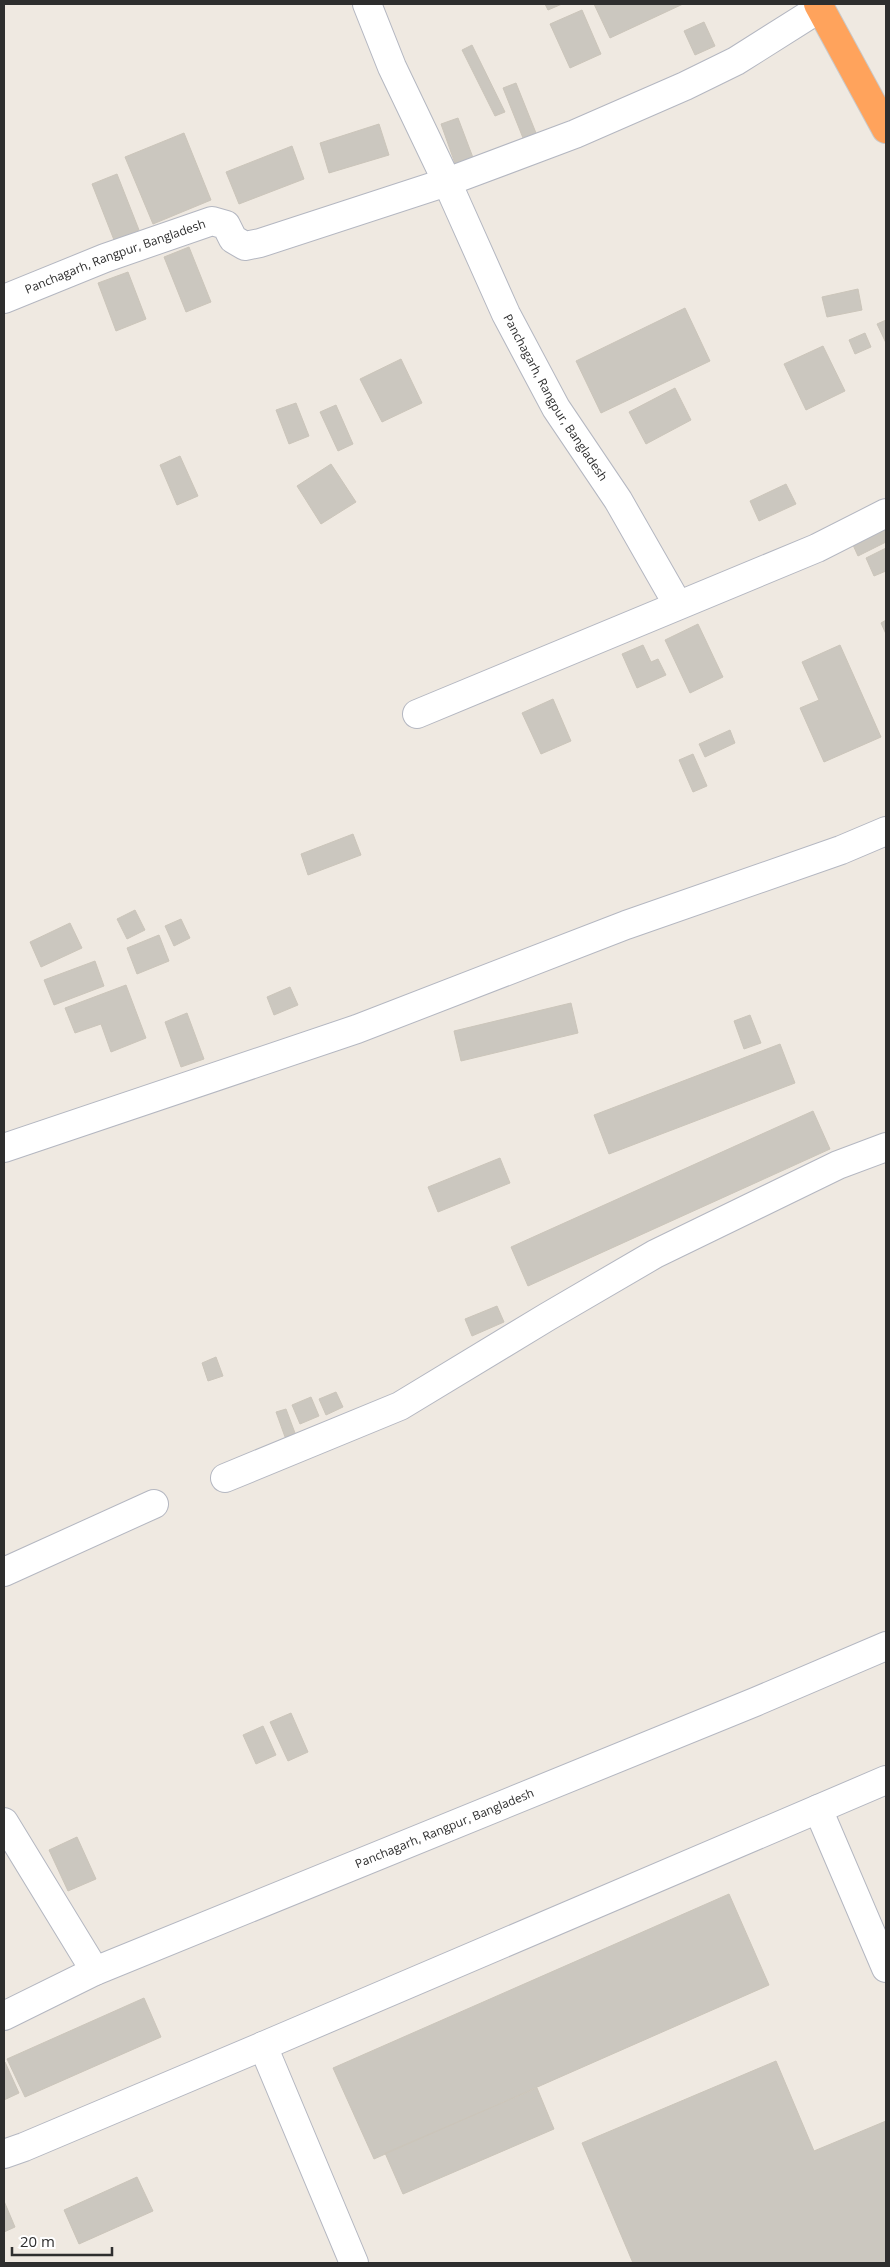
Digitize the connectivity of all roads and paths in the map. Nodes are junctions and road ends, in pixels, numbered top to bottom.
1 (367, 4) edge
2 (819, 6) edge
3 (886, 128) edge
4 (447, 182) junction
5 (4, 299) edge
6 (886, 513) edge
7 (678, 605) junction
8 (417, 714) dead end
9 (886, 831) edge
10 (886, 1147) edge
11 (4, 1148) edge
12 (225, 1478) dead end
13 (154, 1504) dead end
14 (4, 1572) edge
15 (886, 1646) edge
16 (886, 1780) edge
17 (818, 1808) junction
18 (4, 1822) edge
19 (886, 1968) edge
20 (95, 1971) junction
21 (4, 2016) edge
22 (263, 2046) junction
23 (4, 2154) edge
24 (354, 2263) edge

1 - 4 street, Panchagarh, Rangpur, Bangladesh
2 - 3 highway
2 - 4 street, Panchagarh, Rangpur, Bangladesh
4 - 5 street, Panchagarh, Rangpur, Bangladesh
4 - 7 street, Panchagarh, Rangpur, Bangladesh
6 - 7 street
7 - 8 street
9 - 11 street
10 - 12 street
13 - 14 street
15 - 20 street, Panchagarh, Rangpur, Bangladesh
16 - 17 street
17 - 19 street
17 - 22 street
18 - 20 street
20 - 21 street, Panchagarh, Rangpur, Bangladesh
22 - 23 street
22 - 24 street

